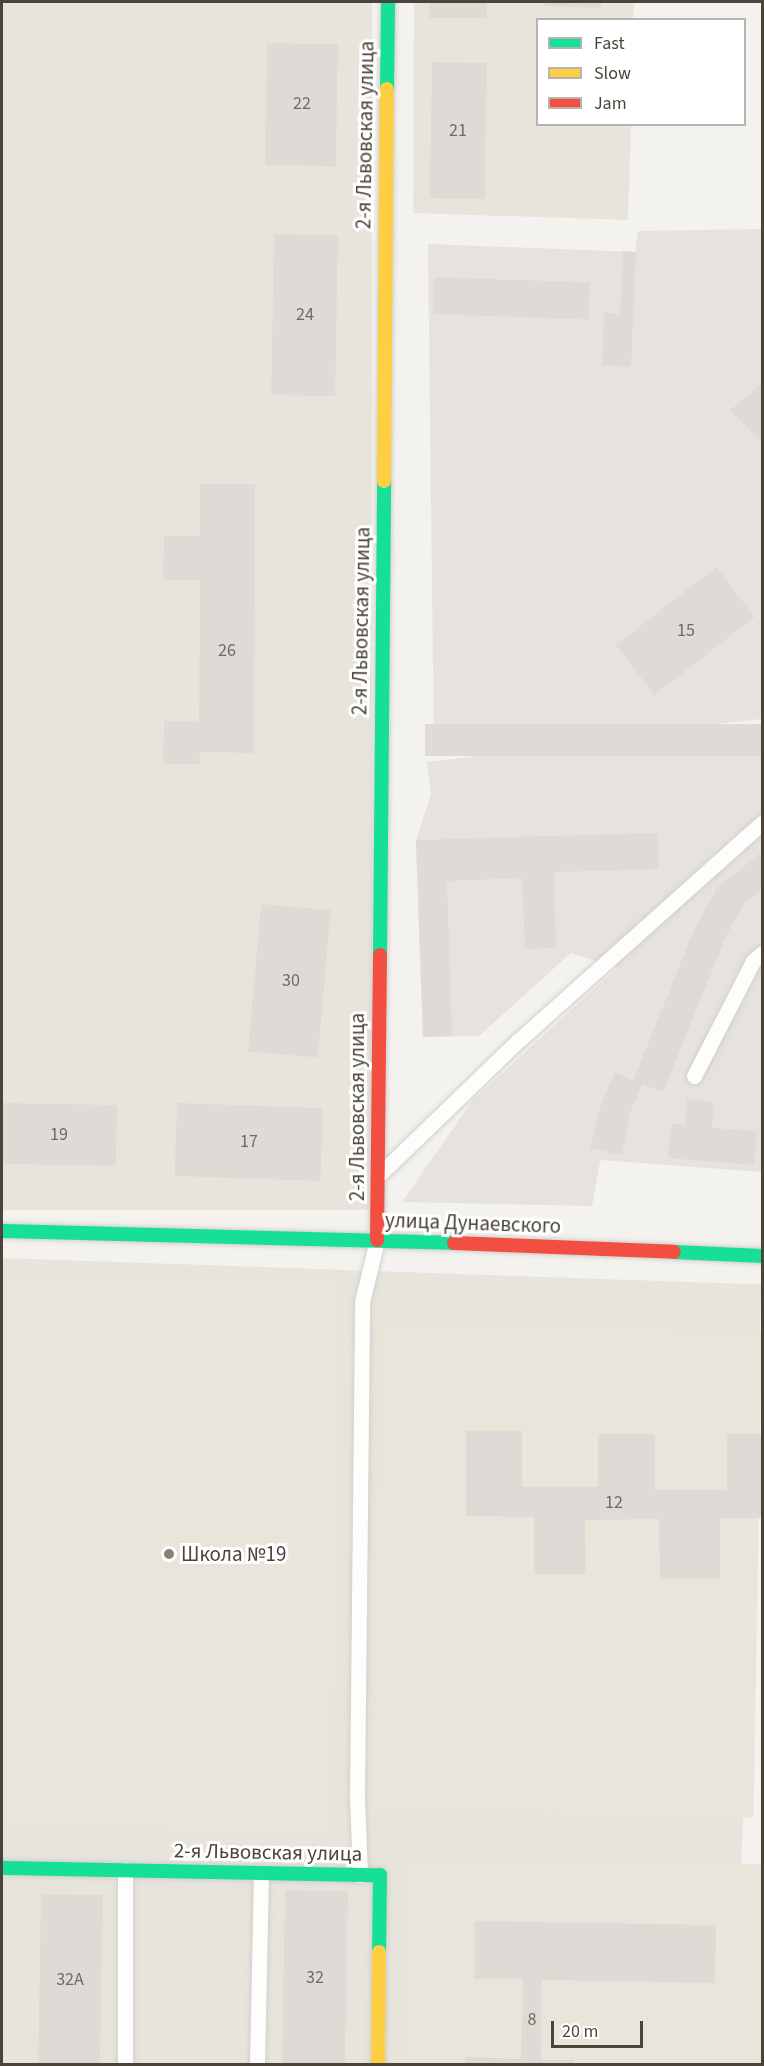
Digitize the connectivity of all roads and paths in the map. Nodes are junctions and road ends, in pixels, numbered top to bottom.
1 (388, 2) edge
2 (762, 823) edge
3 (762, 953) edge
4 (694, 1076) dead end
5 (377, 1176) junction
6 (2, 1232) edge
7 (377, 1240) junction
8 (762, 1256) edge
9 (2, 1868) edge
10 (125, 1870) junction
11 (261, 1873) junction
12 (360, 1875) junction
13 (125, 2064) edge
14 (257, 2064) edge
15 (378, 2064) edge

1 - 5 street, 2-я Львовская улица
2 - 5 lane
3 - 4 lane
5 - 7 street, 2-я Львовская улица
6 - 7 street, улица Дунаевского
7 - 8 street, улица Дунаевского
7 - 12 lane
9 - 10 street, 2-я Львовская улица
10 - 11 street, 2-я Львовская улица
10 - 13 lane
11 - 12 street, 2-я Львовская улица
11 - 14 lane
12 - 15 street, 2-я Львовская улица

